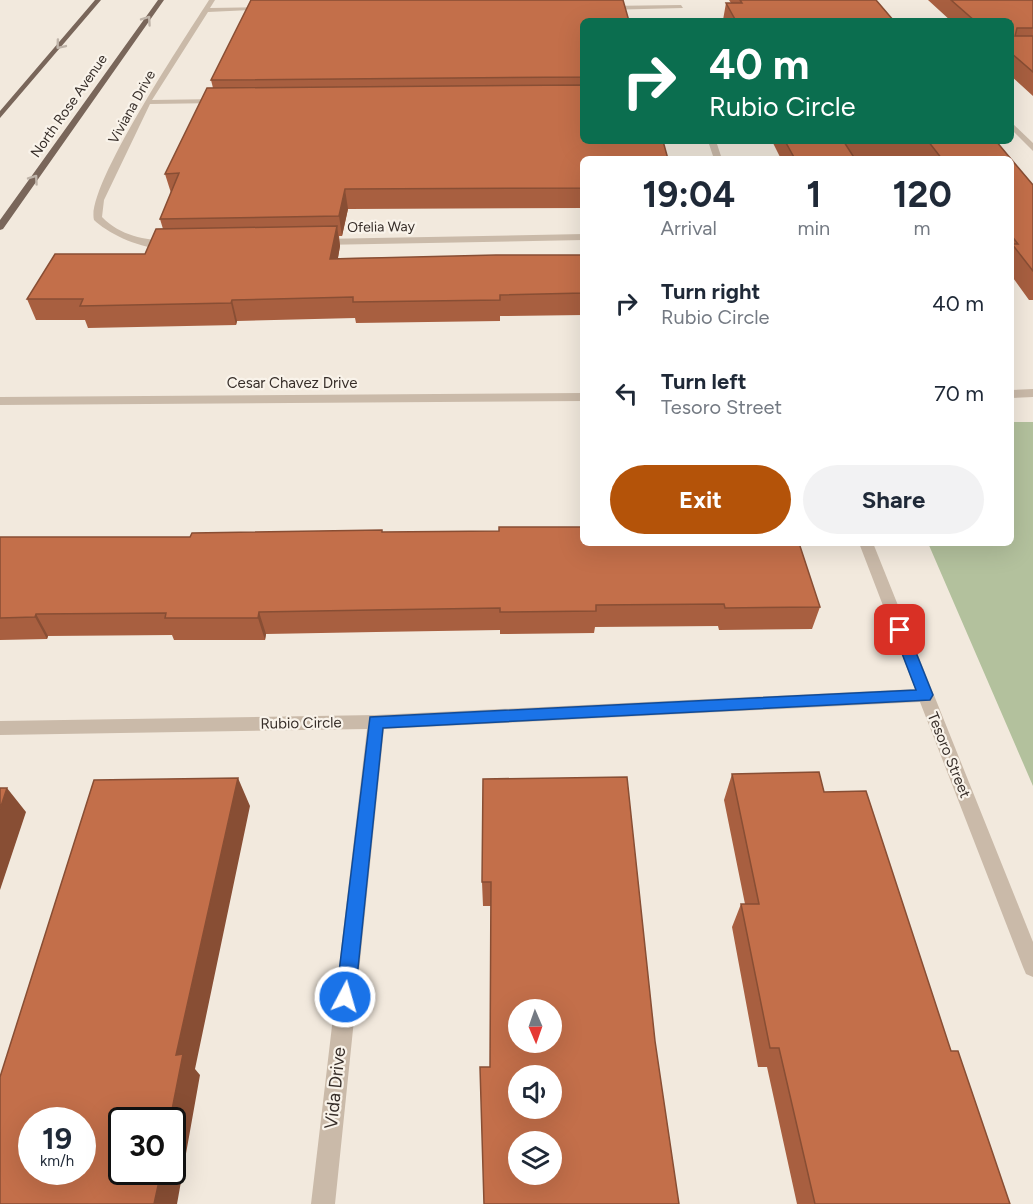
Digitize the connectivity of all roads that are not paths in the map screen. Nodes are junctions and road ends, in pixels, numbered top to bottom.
1 (98, 0) edge
2 (161, 0) edge
3 (212, 0) edge
4 (682, 7) edge
5 (598, 8) edge
6 (277, 9) edge
7 (206, 10) junction
8 (230, 101) edge
9 (147, 102) junction
10 (0, 116) edge
11 (1014, 127) edge
12 (1033, 148) edge
13 (0, 227) edge
14 (580, 237) edge
15 (313, 242) edge
16 (183, 244) edge
17 (1033, 393) edge
18 (1014, 394) edge
19 (580, 397) edge
20 (0, 401) edge
21 (867, 546) edge
22 (925, 695) junction
23 (376, 722) junction
24 (0, 729) edge
25 (1033, 967) edge
26 (323, 1204) edge

1 -> 10 main road
13 -> 2 main road, North Rose Avenue
3 - 7 street, Viviana Drive
4 - 5 street
6 - 7 street
7 - 9 street, Viviana Drive
8 - 9 street
9 - 16 street, Viviana Drive
11 - 12 street
14 - 15 street, Ofelia Way
17 - 18 street
19 - 20 street, Cesar Chavez Drive
21 - 22 street, Tesoro Street
22 - 23 street, Rubio Circle
22 - 25 street, Tesoro Street
23 - 24 street, Rubio Circle
23 - 26 street, Vida Drive

